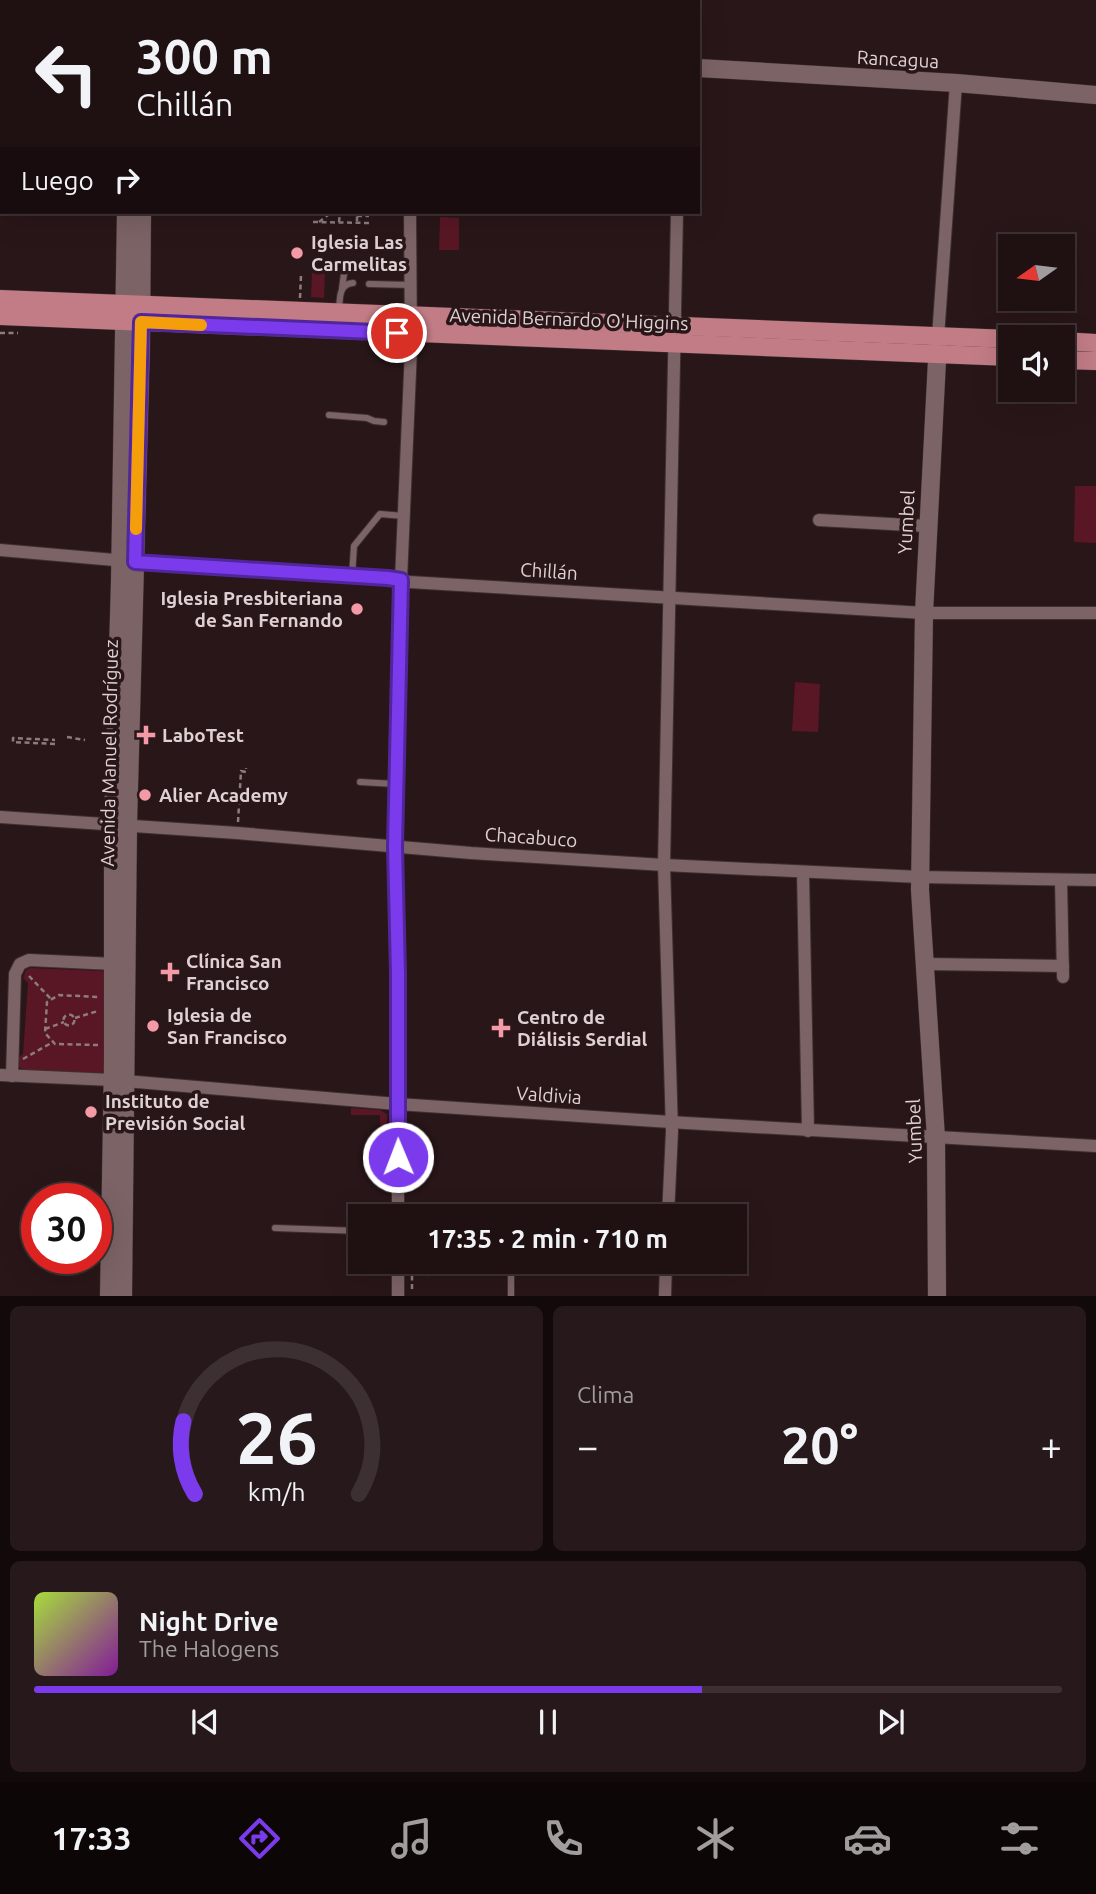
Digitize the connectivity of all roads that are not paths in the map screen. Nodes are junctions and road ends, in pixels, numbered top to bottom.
1 (700, 68) edge
2 (956, 83) junction
3 (1096, 95) edge
4 (127, 214) edge
5 (142, 214) edge
6 (410, 214) edge
7 (677, 214) edge
8 (353, 269) dead end
9 (369, 269) dead end
10 (410, 270) junction
11 (353, 283) dead end
12 (369, 284) dead end
13 (412, 285) junction
14 (341, 293) junction
15 (0, 299) edge
16 (133, 313) junction
17 (339, 313) junction
18 (0, 316) edge
19 (45, 318) junction
20 (0, 323) edge
21 (411, 325) junction
22 (673, 335) junction
23 (998, 340) edge
24 (1075, 342) edge
25 (1096, 343) edge
26 (937, 346) junction
27 (998, 356) edge
28 (1075, 360) edge
29 (1096, 361) edge
30 (329, 415) dead end
31 (384, 422) dead end
32 (404, 516) junction
33 (819, 520) dead end
34 (927, 526) junction
35 (0, 550) edge
36 (128, 561) junction
37 (352, 576) junction
38 (401, 580) junction
39 (669, 598) junction
40 (923, 612) junction
41 (1096, 613) edge
42 (360, 782) dead end
43 (395, 785) junction
44 (0, 817) edge
45 (120, 825) junction
46 (395, 846) junction
47 (664, 865) junction
48 (803, 872) junction
49 (920, 877) junction
50 (1061, 880) junction
51 (1096, 880) edge
52 (114, 964) junction
53 (924, 964) junction
54 (8, 1072) edge
55 (119, 1081) junction
56 (397, 1104) junction
57 (671, 1122) junction
58 (808, 1130) junction
59 (936, 1138) junction
60 (1096, 1146) edge
61 (398, 1204) edge
62 (668, 1204) edge
63 (275, 1228) dead end
64 (348, 1231) edge
65 (398, 1274) edge
66 (511, 1274) edge
67 (666, 1274) edge
68 (109, 1296) edge
69 (123, 1296) edge
70 (398, 1296) edge
71 (511, 1296) edge
72 (665, 1296) edge
73 (936, 1296) edge

1 - 2 main road, Rancagua
2 - 3 main road, Rancagua
2 - 26 street, Yumbel
4 - 16 main road, Avenida Manuel Rodríguez
5 - 16 main road, Avenida Manuel Rodríguez
6 - 10 street
7 - 22 street
8 - 14 lane
9 - 10 lane
10 - 13 street
11 - 14 lane
12 - 13 lane
13 - 21 street
14 - 17 lane
15 - 16 main road, Avenida Bernardo O'Higgins
16 - 17 main road, Avenida Bernardo O'Higgins
16 - 19 main road, Avenida Bernardo O'Higgins
16 - 21 main road, Avenida Bernardo O'Higgins
16 - 36 main road, Avenida Manuel Rodríguez
17 - 21 main road, Avenida Bernardo O'Higgins
18 - 19 main road, Avenida Bernardo O'Higgins
19 - 20 lane
21 - 22 main road, Avenida Bernardo O'Higgins
21 - 32 street
22 - 26 main road, Avenida Bernardo O'Higgins
22 - 39 street
23 - 26 main road, Avenida Bernardo O'Higgins
24 - 25 main road
26 - 27 main road, Avenida Bernardo O'Higgins
26 - 34 main road, Yumbel
28 - 29 main road
30 - 31 lane
32 - 37 lane
32 - 38 street
33 - 34 street
34 - 40 main road, Yumbel
35 - 36 street, Chillán
36 - 37 street, Chillán
36 - 45 main road, Avenida Manuel Rodríguez
37 - 38 street, Chillán
38 - 39 street, Chillán
38 - 43 street
39 - 40 street, Chillán
39 - 47 street
40 - 41 street, Chillán
40 - 49 main road, Yumbel
42 - 43 lane
43 - 46 street
44 - 45 street, Chacabuco
45 - 46 street, Chacabuco
45 - 52 main road, Avenida Manuel Rodríguez
45 - 55 main road, Avenida Manuel Rodríguez
46 - 47 street, Chacabuco
46 - 56 street
47 - 48 street, Chacabuco
47 - 57 street
48 - 49 street, Chacabuco
48 - 58 street
49 - 50 street, Chacabuco
49 - 53 main road, Yumbel
50 - 51 street, Chacabuco
50 - 53 street
52 - 54 street
52 - 55 main road, Avenida Manuel Rodríguez
53 - 59 main road, Yumbel
54 - 55 street, Valdivia
55 - 56 street, Valdivia
55 - 68 main road, Avenida Manuel Rodríguez
55 - 69 main road, Avenida Manuel Rodríguez
56 - 57 street, Valdivia
56 - 61 street
57 - 58 street, Valdivia
57 - 62 street
58 - 59 street, Valdivia
59 - 60 street, Valdivia
59 - 73 main road, Yumbel
63 - 64 lane
65 - 70 street
66 - 71 lane
67 - 72 street

